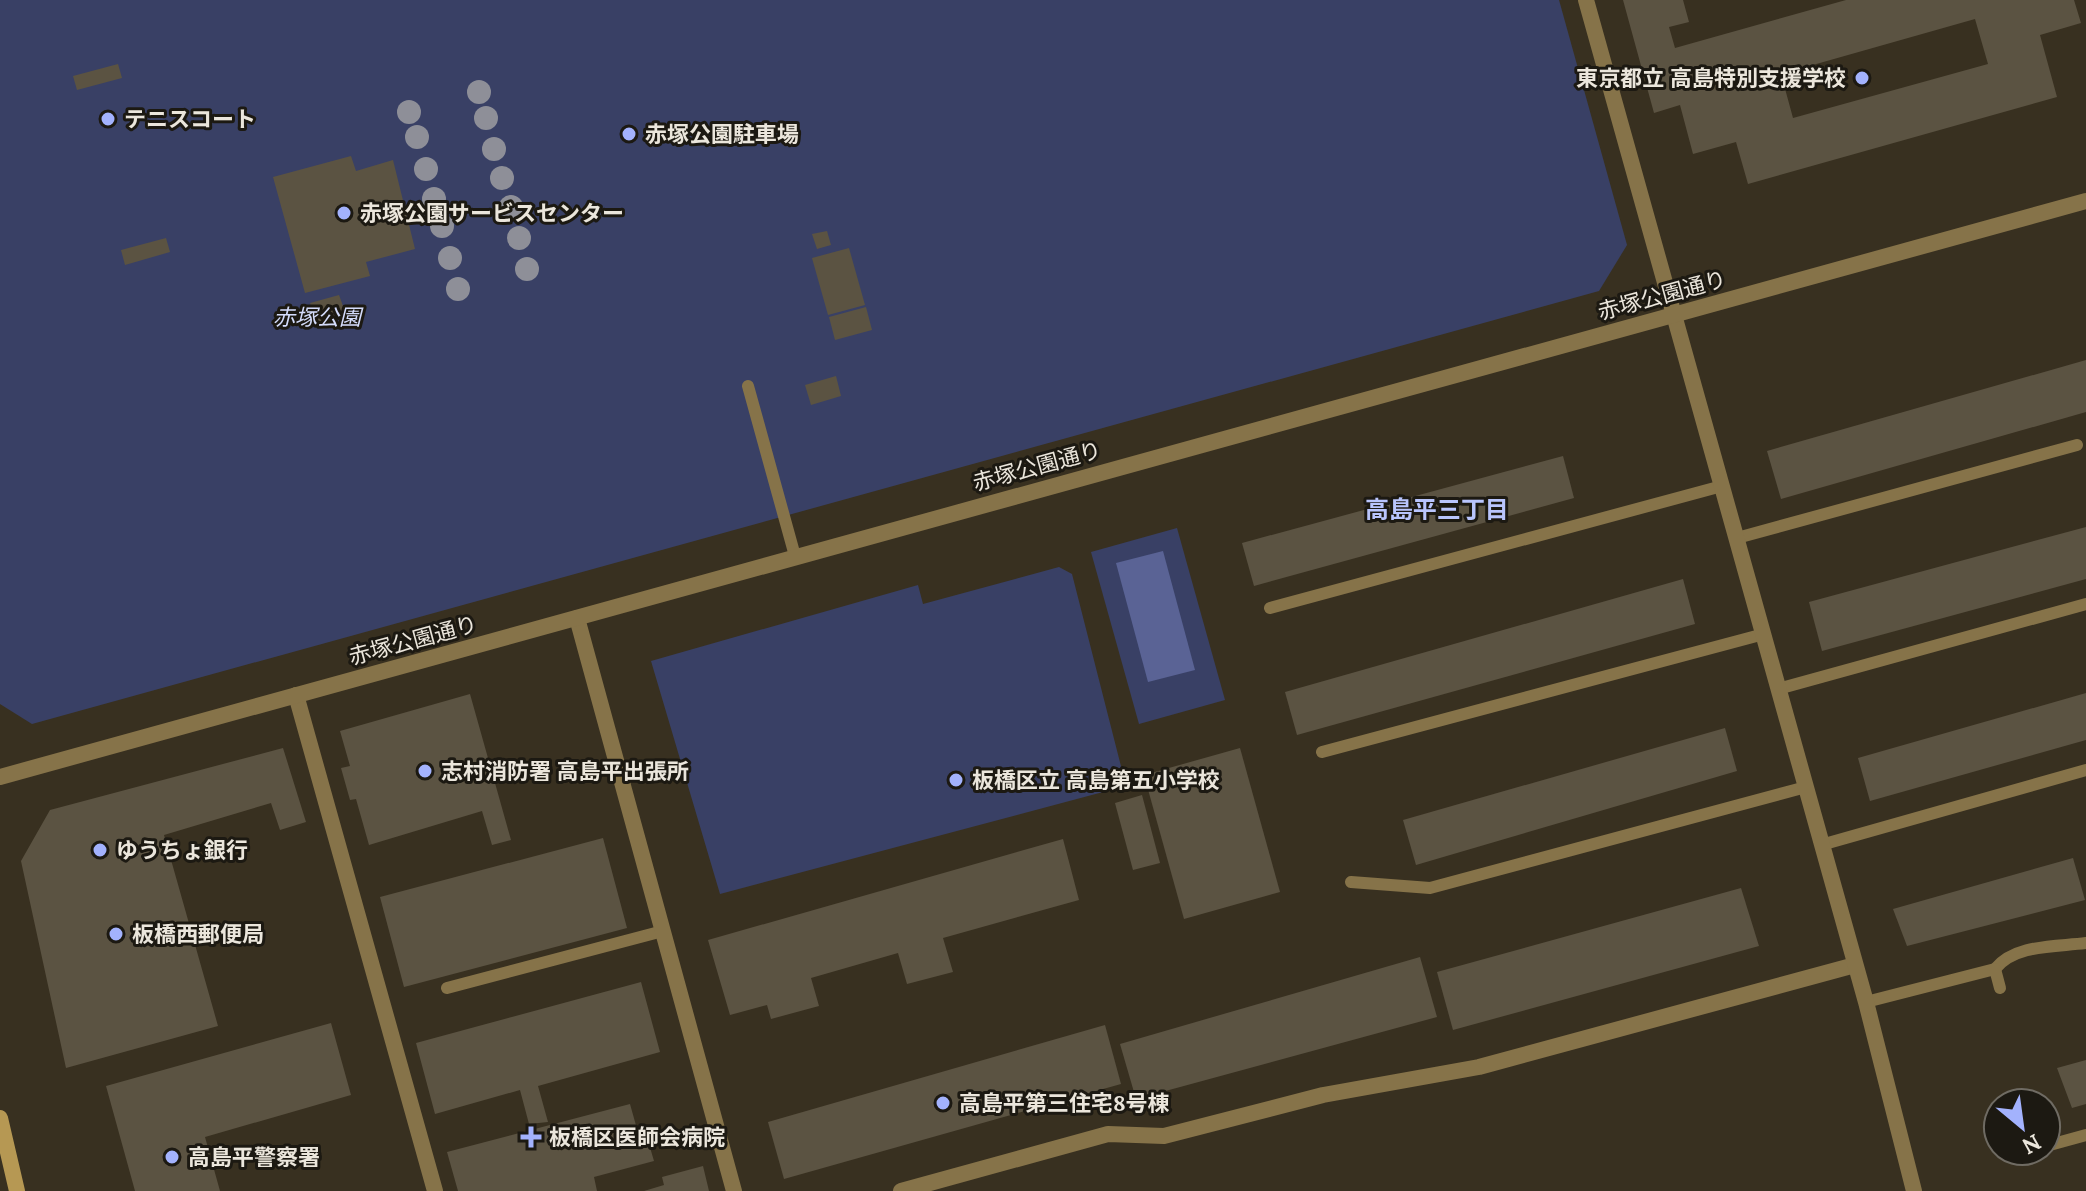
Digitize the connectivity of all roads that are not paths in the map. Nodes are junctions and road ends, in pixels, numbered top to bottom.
1 (1586, 0) edge
2 (2086, 201) edge
3 (1675, 315) junction
4 (748, 386) dead end
5 (2077, 445) dead end
6 (1722, 486) junction
7 (1737, 538) junction
8 (795, 556) junction
9 (2086, 604) edge
10 (1270, 608) dead end
11 (577, 618) junction
12 (1764, 634) junction
13 (1778, 689) junction
14 (296, 695) junction
15 (1322, 752) dead end
16 (2086, 770) edge
17 (0, 777) edge
18 (1806, 787) junction
19 (1821, 845) junction
20 (1351, 882) dead end
21 (663, 931) junction
22 (2086, 943) edge
23 (1855, 965) junction
24 (1995, 969) junction
25 (447, 988) dead end
26 (2000, 988) dead end
27 (1866, 1002) junction
28 (0, 1118) edge
29 (2086, 1135) edge
30 (2062, 1142) edge
31 (17, 1191) edge
32 (435, 1191) edge
33 (734, 1191) edge
34 (901, 1191) edge
35 (1914, 1191) edge

1 - 3 street
2 - 3 street, 赤塚公園通り
3 - 6 street
3 - 8 street, 赤塚公園通り
4 - 8 lane
5 - 7 lane
6 - 7 street
6 - 10 lane
7 - 12 street
8 - 11 street, 赤塚公園通り
9 - 13 lane
11 - 14 street, 赤塚公園通り
11 - 21 street
12 - 13 street
12 - 15 lane
13 - 18 street
14 - 17 street, 赤塚公園通り
14 - 32 street
16 - 19 lane
18 - 19 street
18 - 20 lane
19 - 23 street
21 - 25 lane
21 - 33 street
22 - 24 lane
23 - 27 street
23 - 34 street
24 - 26 lane
24 - 27 lane
27 - 35 street
28 - 31 main road
29 - 30 lane

